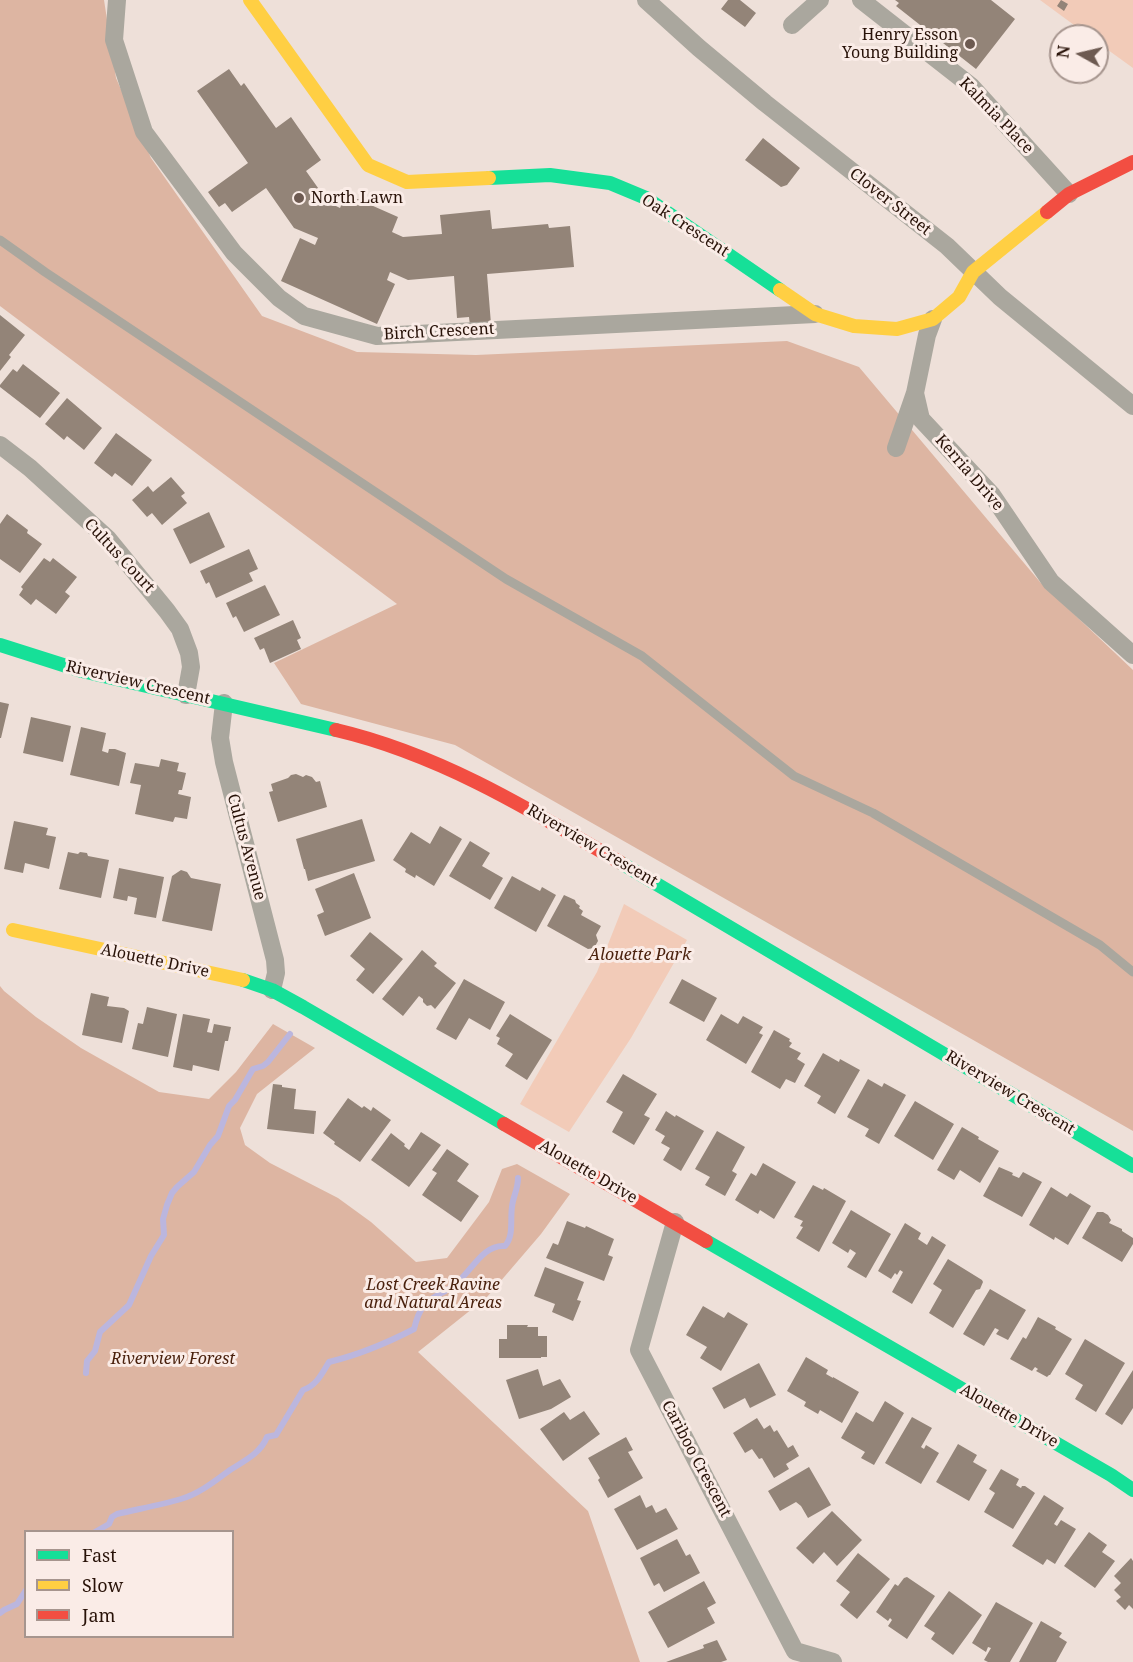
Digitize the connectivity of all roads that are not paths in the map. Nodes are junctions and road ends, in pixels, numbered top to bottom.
1 (117, 0) edge
2 (250, 0) edge
3 (646, 0) edge
4 (820, 0) edge
5 (861, 0) edge
6 (792, 24) dead end
7 (1133, 162) edge
8 (1069, 194) junction
9 (0, 240) edge
10 (973, 272) junction
11 (815, 314) junction
12 (933, 319) junction
13 (915, 393) junction
14 (1133, 406) edge
15 (0, 445) edge
16 (896, 448) dead end
17 (0, 645) edge
18 (1133, 655) edge
19 (186, 695) junction
20 (224, 703) junction
21 (13, 930) dead end
22 (1133, 972) edge
23 (272, 990) junction
24 (1133, 1166) edge
25 (675, 1222) junction
26 (1133, 1490) edge
27 (833, 1662) edge

1 - 11 street, Birch Crescent
2 - 11 street, Oak Crescent
3 - 10 street, Clover Street
4 - 6 street
5 - 8 street, Kalmia Place
7 - 8 street, Oak Crescent
8 - 10 street, Oak Crescent
9 - 22 lane
10 - 12 street, Oak Crescent
10 - 14 street, Clover Street
11 - 12 street, Oak Crescent
12 - 13 street, Kerria Drive
13 - 16 street
13 - 18 street, Kerria Drive
15 - 19 street, Cultus Court
17 - 19 street, Riverview Crescent
19 - 20 street, Riverview Crescent
20 - 23 street, Cultus Avenue
20 - 24 street, Riverview Crescent
21 - 23 street, Alouette Drive
23 - 25 street, Alouette Drive
25 - 26 street, Alouette Drive
25 - 27 street, Cariboo Crescent

